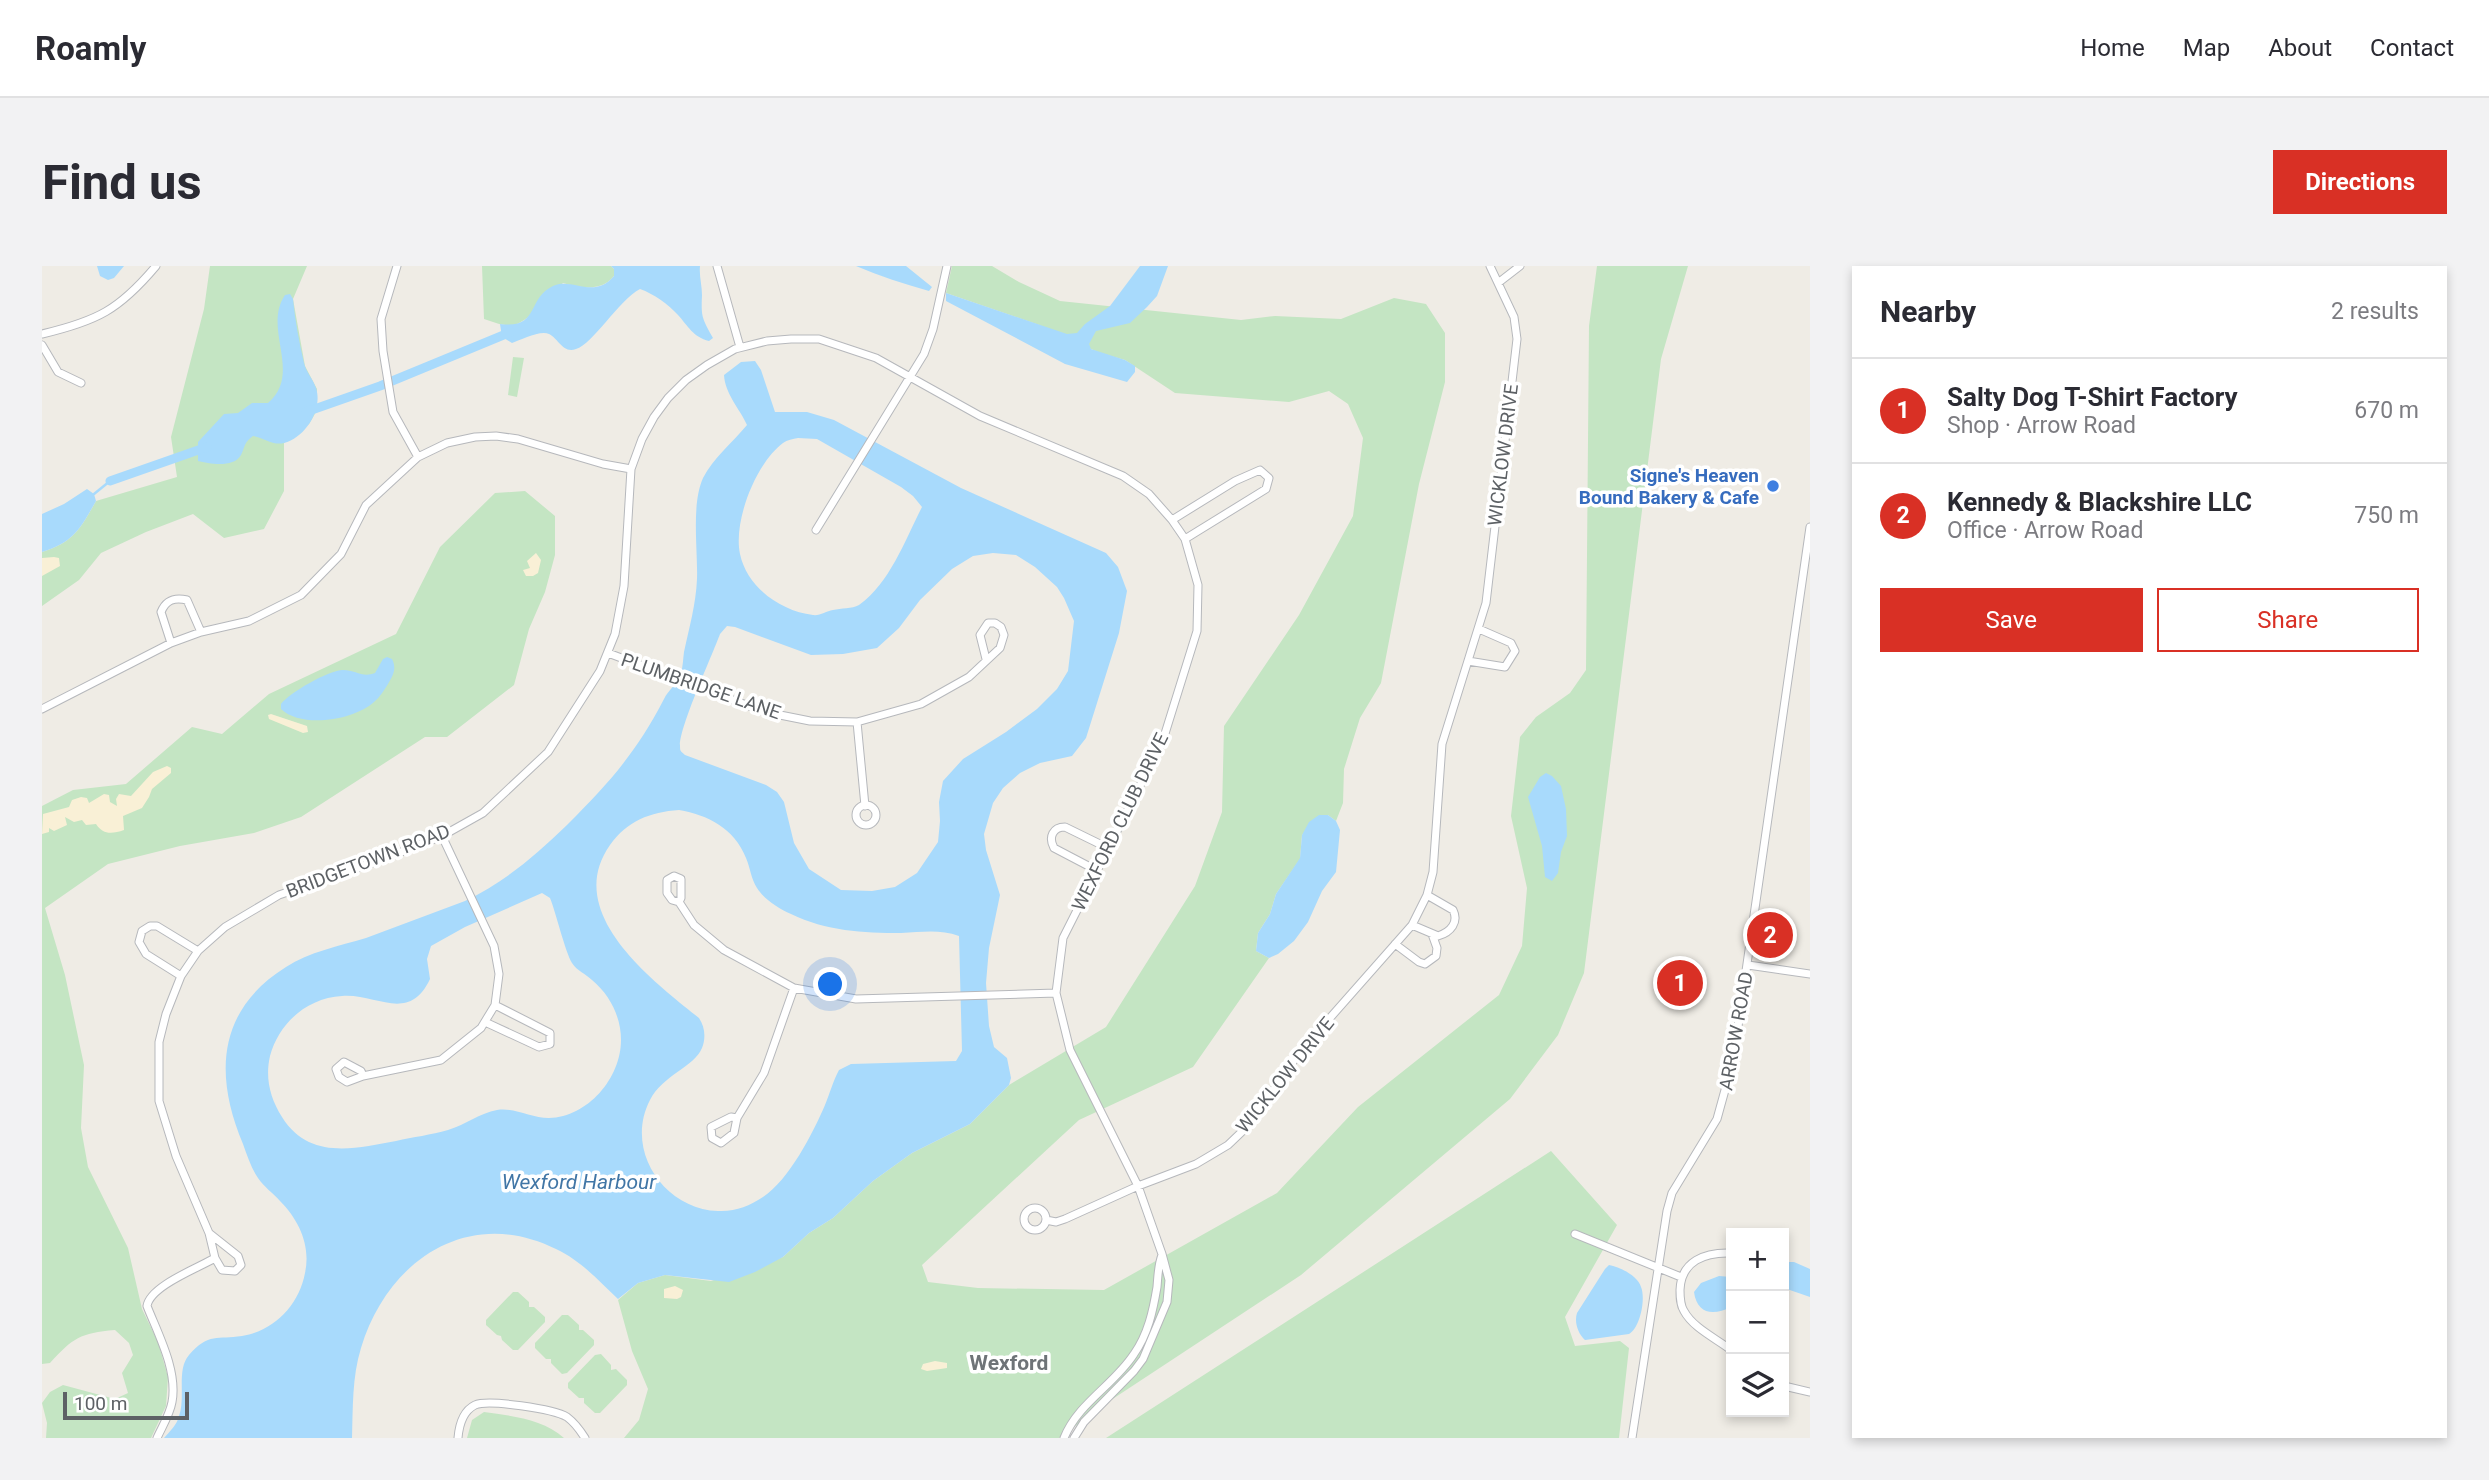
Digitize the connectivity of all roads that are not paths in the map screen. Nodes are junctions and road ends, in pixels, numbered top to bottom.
1 (156, 266) edge
2 (397, 266) edge
3 (717, 266) edge
4 (947, 266) edge
5 (1490, 266) edge
6 (1520, 266) edge
7 (1498, 283) junction
8 (42, 334) edge
9 (42, 345) edge
10 (740, 347) junction
11 (910, 376) junction
12 (81, 383) dead end
13 (418, 457) junction
14 (631, 469) junction
15 (1172, 520) junction
16 (1810, 527) edge
17 (816, 530) dead end
18 (1185, 539) junction
19 (1479, 629) junction
20 (201, 632) junction
21 (171, 643) junction
22 (608, 653) junction
23 (986, 659) junction
24 (1468, 661) junction
25 (42, 709) edge
26 (857, 722) junction
27 (865, 806) dead end
28 (442, 836) junction
29 (1108, 848) junction
30 (1096, 870) junction
31 (1427, 895) junction
32 (678, 902) dead end
33 (1412, 925) junction
34 (1432, 934) junction
35 (1395, 944) junction
36 (198, 951) junction
37 (1748, 965) junction
38 (1810, 974) edge
39 (181, 976) junction
40 (794, 988) junction
41 (1056, 993) junction
42 (495, 1005) junction
43 (485, 1022) junction
44 (363, 1076) dead end
45 (737, 1118) dead end
46 (1138, 1186) junction
47 (1046, 1220) dead end
48 (209, 1233) junction
49 (1576, 1234) dead end
50 (1726, 1253) edge
51 (1163, 1254) junction
52 (215, 1258) junction
53 (1657, 1267) junction
54 (1681, 1277) junction
55 (1726, 1346) edge
56 (1789, 1388) edge
57 (1810, 1392) edge
58 (157, 1438) edge
59 (458, 1438) edge
60 (585, 1438) edge
61 (1064, 1438) edge
62 (1074, 1438) edge
63 (1632, 1438) edge

1 - 8 street
2 - 13 street
3 - 10 street
4 - 11 street
5 - 7 street, WICKLOW DRIVE
6 - 7 street
7 - 19 street, WICKLOW DRIVE
9 - 12 street
10 - 11 street, WEXFORD CLUB DRIVE
10 - 14 street, BRIDGETOWN ROAD
11 - 15 street, WEXFORD CLUB DRIVE
11 - 17 street
13 - 14 street
13 - 20 street
14 - 22 street, BRIDGETOWN ROAD
15 - 18 street, WEXFORD CLUB DRIVE
15 - 18 street
16 - 37 street, ARROW ROAD
18 - 29 street, WEXFORD CLUB DRIVE
19 - 24 street, WICKLOW DRIVE
19 - 24 street
20 - 21 street
20 - 21 street
21 - 25 street
22 - 26 street, PLUMBRIDGE LANE
22 - 28 street, BRIDGETOWN ROAD
23 - 23 street, PLUMBRIDGE LANE
23 - 26 street, PLUMBRIDGE LANE
24 - 31 street, WICKLOW DRIVE
26 - 27 street
28 - 36 street, BRIDGETOWN ROAD
28 - 42 street
29 - 30 street, WEXFORD CLUB DRIVE
29 - 30 street
30 - 41 street, WEXFORD CLUB DRIVE
31 - 33 street, WICKLOW DRIVE
31 - 34 street
32 - 40 street
33 - 34 street
33 - 35 street, WICKLOW DRIVE
34 - 35 street
35 - 46 street, WICKLOW DRIVE
36 - 39 street, BRIDGETOWN ROAD
36 - 39 street
37 - 38 street
37 - 53 street, ARROW ROAD
39 - 48 street, BRIDGETOWN ROAD
40 - 41 street
40 - 45 street
41 - 46 street, WEXFORD CLUB DRIVE
42 - 43 street
42 - 43 street
43 - 44 street
46 - 47 street, WICKLOW DRIVE
46 - 51 street, WEXFORD CLUB DRIVE
48 - 52 street, BRIDGETOWN ROAD
48 - 52 street, BRIDGETOWN ROAD
49 - 53 street
50 - 54 street
51 - 61 street
51 - 62 street, WEXFORD CLUB DRIVE
52 - 58 street
53 - 54 street
53 - 63 street, ARROW ROAD
54 - 55 street
56 - 57 street
59 - 60 street

